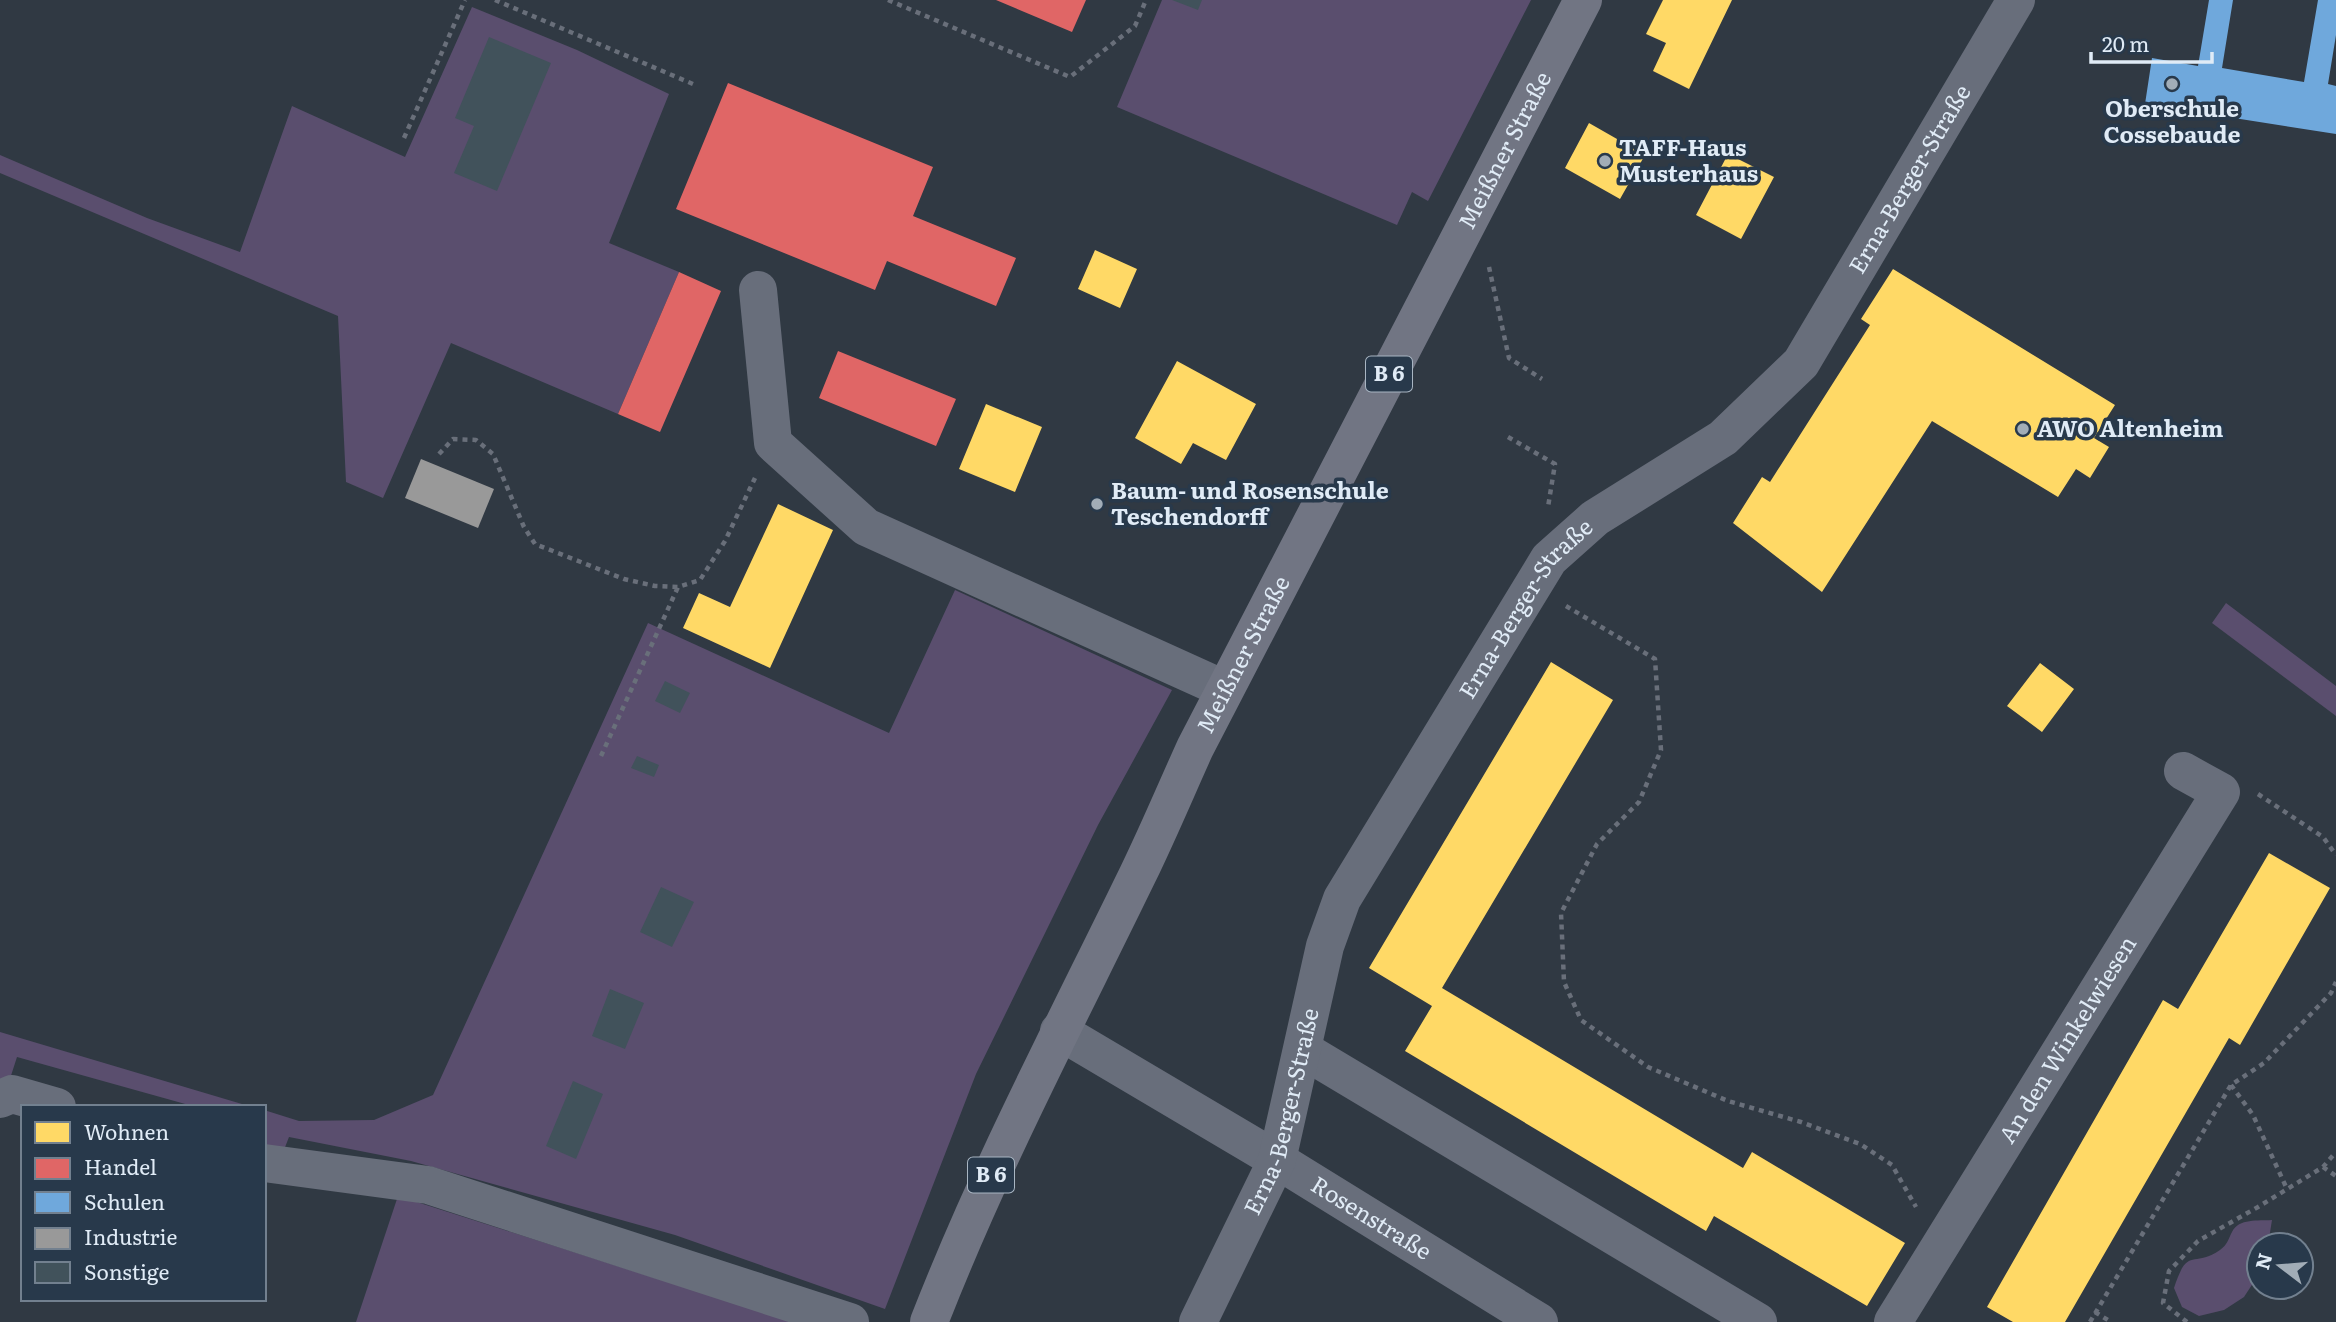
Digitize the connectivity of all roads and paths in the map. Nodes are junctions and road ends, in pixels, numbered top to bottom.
1 (465, 0) edge
2 (495, 0) edge
3 (888, 0) edge
4 (1146, 0) edge
5 (1583, 0) edge
6 (2015, 0) edge
7 (692, 84) dead end
8 (404, 138) dead end
9 (1455, 247) junction
10 (758, 290) dead end
11 (1542, 379) dead end
12 (1508, 437) dead end
13 (773, 443) junction
14 (439, 454) dead end
15 (1541, 572) junction
16 (678, 587) junction
17 (1224, 689) junction
18 (601, 756) dead end
19 (2183, 771) dead end
20 (2221, 792) junction
21 (2336, 855) edge
22 (2336, 982) edge
23 (1059, 1031) junction
24 (1303, 1050) junction
25 (2231, 1085) junction
26 (0, 1099) edge
27 (50, 1105) edge
28 (2336, 1152) edge
29 (1277, 1160) junction
30 (266, 1163) edge
31 (2323, 1167) junction
32 (2336, 1176) edge
33 (2287, 1189) junction
34 (1939, 1247) junction
35 (2095, 1312) junction
36 (850, 1322) edge
37 (929, 1322) edge
38 (1198, 1322) edge
39 (1539, 1322) edge
40 (1759, 1322) edge
41 (1893, 1322) edge
42 (2090, 1322) edge
43 (2111, 1322) edge
44 (2187, 1322) edge

1 - 8 path
2 - 7 path
3 - 4 path
5 - 9 main road, Meißner Straße / B 6
6 - 15 street, Erna-Berger-Straße
9 - 11 path
9 - 17 main road, Meißner Straße / B 6
10 - 13 street
12 - 15 path
13 - 16 path
13 - 17 street
14 - 16 path
15 - 24 street, Erna-Berger-Straße
15 - 34 path
16 - 18 path
17 - 23 main road, Meißner Straße / B 6
19 - 20 street
20 - 21 path
20 - 34 street, An den Winkelwiesen
22 - 25 path
23 - 29 street, Rosenstraße
23 - 37 main road, Meißner Straße / B 6
24 - 29 street, Erna-Berger-Straße
24 - 40 street
25 - 33 path
25 - 35 path
26 - 27 street
28 - 31 path
29 - 38 street, Erna-Berger-Straße
29 - 39 street, Rosenstraße
30 - 36 street
31 - 32 path
31 - 33 path
33 - 44 path
34 - 41 street, An den Winkelwiesen
35 - 42 path
35 - 43 path

